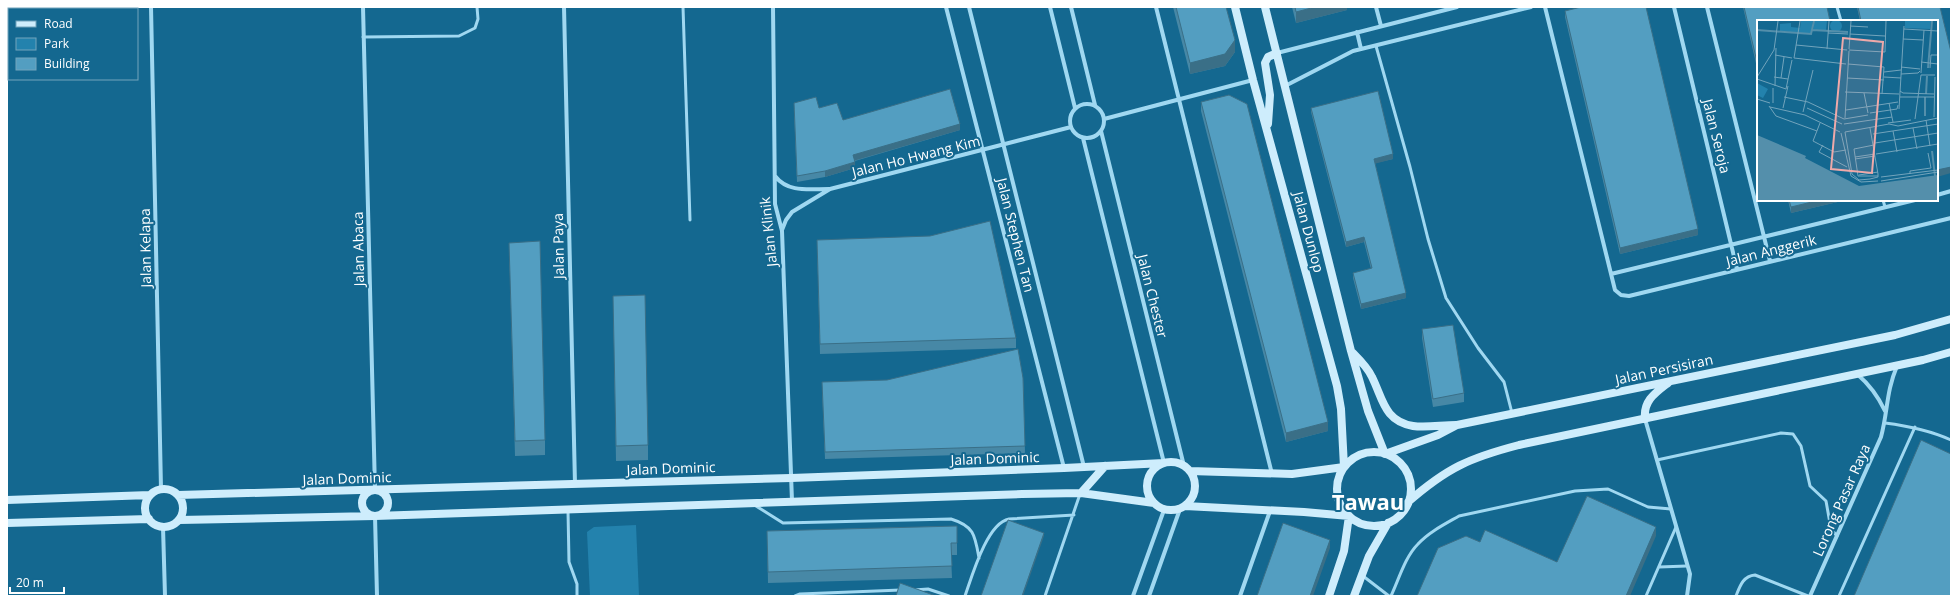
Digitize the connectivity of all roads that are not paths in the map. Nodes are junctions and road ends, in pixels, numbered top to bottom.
1 (150, 7) edge
2 (363, 7) edge
3 (477, 7) edge
4 (564, 7) edge
5 (683, 7) edge
6 (773, 7) edge
7 (946, 7) edge
8 (969, 7) edge
9 (1050, 7) edge
10 (1071, 7) edge
11 (1156, 7) edge
12 (1235, 7) edge
13 (1265, 7) edge
14 (1376, 7) edge
15 (1457, 7) edge
16 (1531, 7) edge
17 (1545, 7) edge
18 (1674, 7) edge
19 (1707, 7) edge
20 (1837, 7) edge
21 (1442, 9) edge
22 (1841, 20) edge
23 (1381, 26) junction
24 (1357, 32) junction
25 (364, 37) junction
26 (1376, 46) junction
27 (1360, 49) junction
28 (1277, 53) junction
29 (1253, 80) junction
30 (1285, 86) junction
31 (1179, 99) junction
32 (1095, 105) junction
33 (1075, 108) junction
34 (1104, 119) junction
35 (1071, 128) junction
36 (1267, 128) junction
37 (1101, 130) junction
38 (1083, 138) junction
39 (1004, 145) junction
40 (982, 150) junction
41 (774, 175) junction
42 (830, 189) junction
43 (1951, 191) edge
44 (1938, 195) edge
45 (1883, 201) edge
46 (1911, 201) edge
47 (1885, 207) junction
48 (1951, 218) edge
49 (690, 220) dead end
50 (782, 231) junction
51 (1764, 237) junction
52 (1732, 245) junction
53 (1770, 261) junction
54 (1737, 269) junction
55 (1611, 274) junction
56 (1951, 319) edge
57 (1351, 351) junction
58 (1951, 352) edge
59 (1897, 366) junction
60 (1857, 374) junction
61 (1670, 381) junction
62 (1886, 411) junction
63 (1512, 413) junction
64 (1645, 420) junction
65 (1885, 423) junction
66 (1457, 425) junction
67 (1915, 427) junction
68 (1951, 440) edge
69 (1385, 454) junction
70 (1657, 460) junction
71 (1164, 463) junction
72 (1105, 466) junction
73 (1344, 466) junction
74 (1084, 467) junction
75 (1064, 468) junction
76 (1187, 468) junction
77 (1272, 474) junction
78 (791, 478) junction
79 (575, 484) junction
80 (161, 489) junction
81 (375, 490) junction
82 (1081, 493) junction
83 (150, 495) junction
84 (178, 495) junction
85 (7, 500) edge
86 (792, 501) junction
87 (751, 502) junction
88 (1408, 502) junction
89 (1154, 503) junction
90 (1182, 508) junction
91 (568, 509) junction
92 (1671, 509) junction
93 (1164, 510) junction
94 (1270, 510) junction
95 (1074, 515) junction
96 (375, 516) junction
97 (1349, 516) junction
98 (149, 519) junction
99 (179, 520) junction
100 (1388, 523) junction
101 (7, 524) edge
102 (1676, 527) junction
103 (163, 528) junction
104 (1837, 536) junction
105 (979, 558) junction
106 (1659, 566) junction
107 (1687, 566) junction
108 (1362, 574) junction
109 (870, 591) junction
110 (166, 596) edge
111 (377, 596) edge
112 (578, 596) edge
113 (795, 596) edge
114 (869, 596) edge
115 (949, 596) edge
116 (965, 596) edge
117 (1045, 596) edge
118 (1133, 596) edge
119 (1149, 596) edge
120 (1240, 596) edge
121 (1329, 596) edge
122 (1354, 596) edge
123 (1390, 596) edge
124 (1646, 596) edge
125 (1687, 596) edge
126 (1736, 596) edge
127 (1809, 596) edge
128 (1839, 596) edge

1 - 80 street, Jalan Kelapa
2 - 25 street, Jalan Abaca
3 - 25 lane
4 - 79 street, Jalan Paya
5 - 49 lane
6 - 41 street, Jalan Klinik
7 - 40 street, Jalan Stephen Tan
8 - 39 street, Jalan Stephen Tan
9 - 33 street
10 - 32 street
11 - 31 street
12 - 29 street, Jalan Dunlop
13 - 28 street, Jalan Dunlop
14 - 23 street
15 - 21 street
16 - 26 street
17 - 55 street, Jalan Anggerik
18 - 52 street, Jalan Seroja
19 - 51 street, Jalan Seroja
20 - 22 lane
21 - 23 street
23 - 24 street
24 - 27 street
24 - 28 street
25 - 81 street, Jalan Abaca
26 - 27 street
26 - 63 lane
27 - 30 street
28 - 30 street, Jalan Dunlop
28 - 36 street
29 - 31 street
29 - 36 street, Jalan Dunlop
30 - 57 street, Jalan Dunlop
31 - 34 street
31 - 77 street
32 - 33 street
32 - 34 street
33 - 35 street
34 - 37 street
35 - 38 street
35 - 39 street, Jalan Ho Hwang Kim
36 - 73 street, Jalan Dunlop
37 - 38 street
37 - 76 street, Jalan Chester
38 - 71 street
39 - 40 street, Jalan Ho Hwang Kim
39 - 74 street, Jalan Stephen Tan
40 - 42 street, Jalan Ho Hwang Kim
40 - 75 street, Jalan Stephen Tan
41 - 42 street
41 - 50 street, Jalan Klinik
42 - 50 street, Jalan Ho Hwang Kim
43 - 44 street
45 - 47 lane
46 - 47 street, Jalan Anggerik
47 - 51 street, Jalan Anggerik
48 - 53 street, Jalan Anggerik
50 - 78 street, Jalan Klinik
51 - 52 street, Jalan Anggerik
51 - 53 street, Jalan Seroja
52 - 54 street, Jalan Seroja
52 - 55 street, Jalan Anggerik
53 - 54 street, Jalan Anggerik
54 - 55 street, Jalan Anggerik
56 - 61 street, Jalan Persisiran
57 - 66 street
57 - 69 street, Jalan Dunlop
58 - 59 street
59 - 60 street
59 - 62 street, Lorong Pasar Raya
60 - 62 street
60 - 64 street
61 - 63 street, Jalan Persisiran
61 - 64 street
62 - 65 street, Lorong Pasar Raya
63 - 66 street, Jalan Persisiran
64 - 70 street
64 - 88 street
65 - 67 lane
65 - 104 street, Lorong Pasar Raya
66 - 69 street, Jalan Persisiran
67 - 68 lane
67 - 128 lane
69 - 73 street
69 - 88 street
70 - 92 street
70 - 104 lane
71 - 72 street, Jalan Dominic
71 - 76 street
71 - 89 street
72 - 74 street, Jalan Dominic
72 - 82 street
73 - 77 street
73 - 97 street
74 - 75 street, Jalan Dominic
75 - 78 street, Jalan Dominic
76 - 77 street
76 - 90 street
78 - 79 street, Jalan Dominic
78 - 86 street, Jalan Klinik
79 - 81 street, Jalan Dominic
80 - 83 street
80 - 84 street
81 - 84 street, Jalan Dominic
81 - 96 street
81 - 96 street
82 - 86 street
82 - 89 street
82 - 95 lane
83 - 85 street
83 - 98 street
84 - 99 street
86 - 87 street
87 - 91 street
87 - 105 lane
88 - 100 street
89 - 93 street
90 - 93 street
90 - 94 street
90 - 119 street
91 - 96 street
91 - 112 lane
92 - 102 street
92 - 123 lane
93 - 118 street
94 - 97 street
94 - 120 street
95 - 105 lane
95 - 117 lane
96 - 99 street
96 - 111 street
97 - 100 street
97 - 121 street
98 - 101 street
98 - 103 street
99 - 103 street
100 - 108 street
102 - 106 lane
102 - 107 street
103 - 110 street
104 - 127 street, Lorong Pasar Raya
105 - 116 lane
106 - 107 lane
106 - 124 lane
107 - 125 street
108 - 122 street
108 - 123 lane
109 - 113 lane
109 - 114 lane
109 - 115 lane
126 - 127 lane

